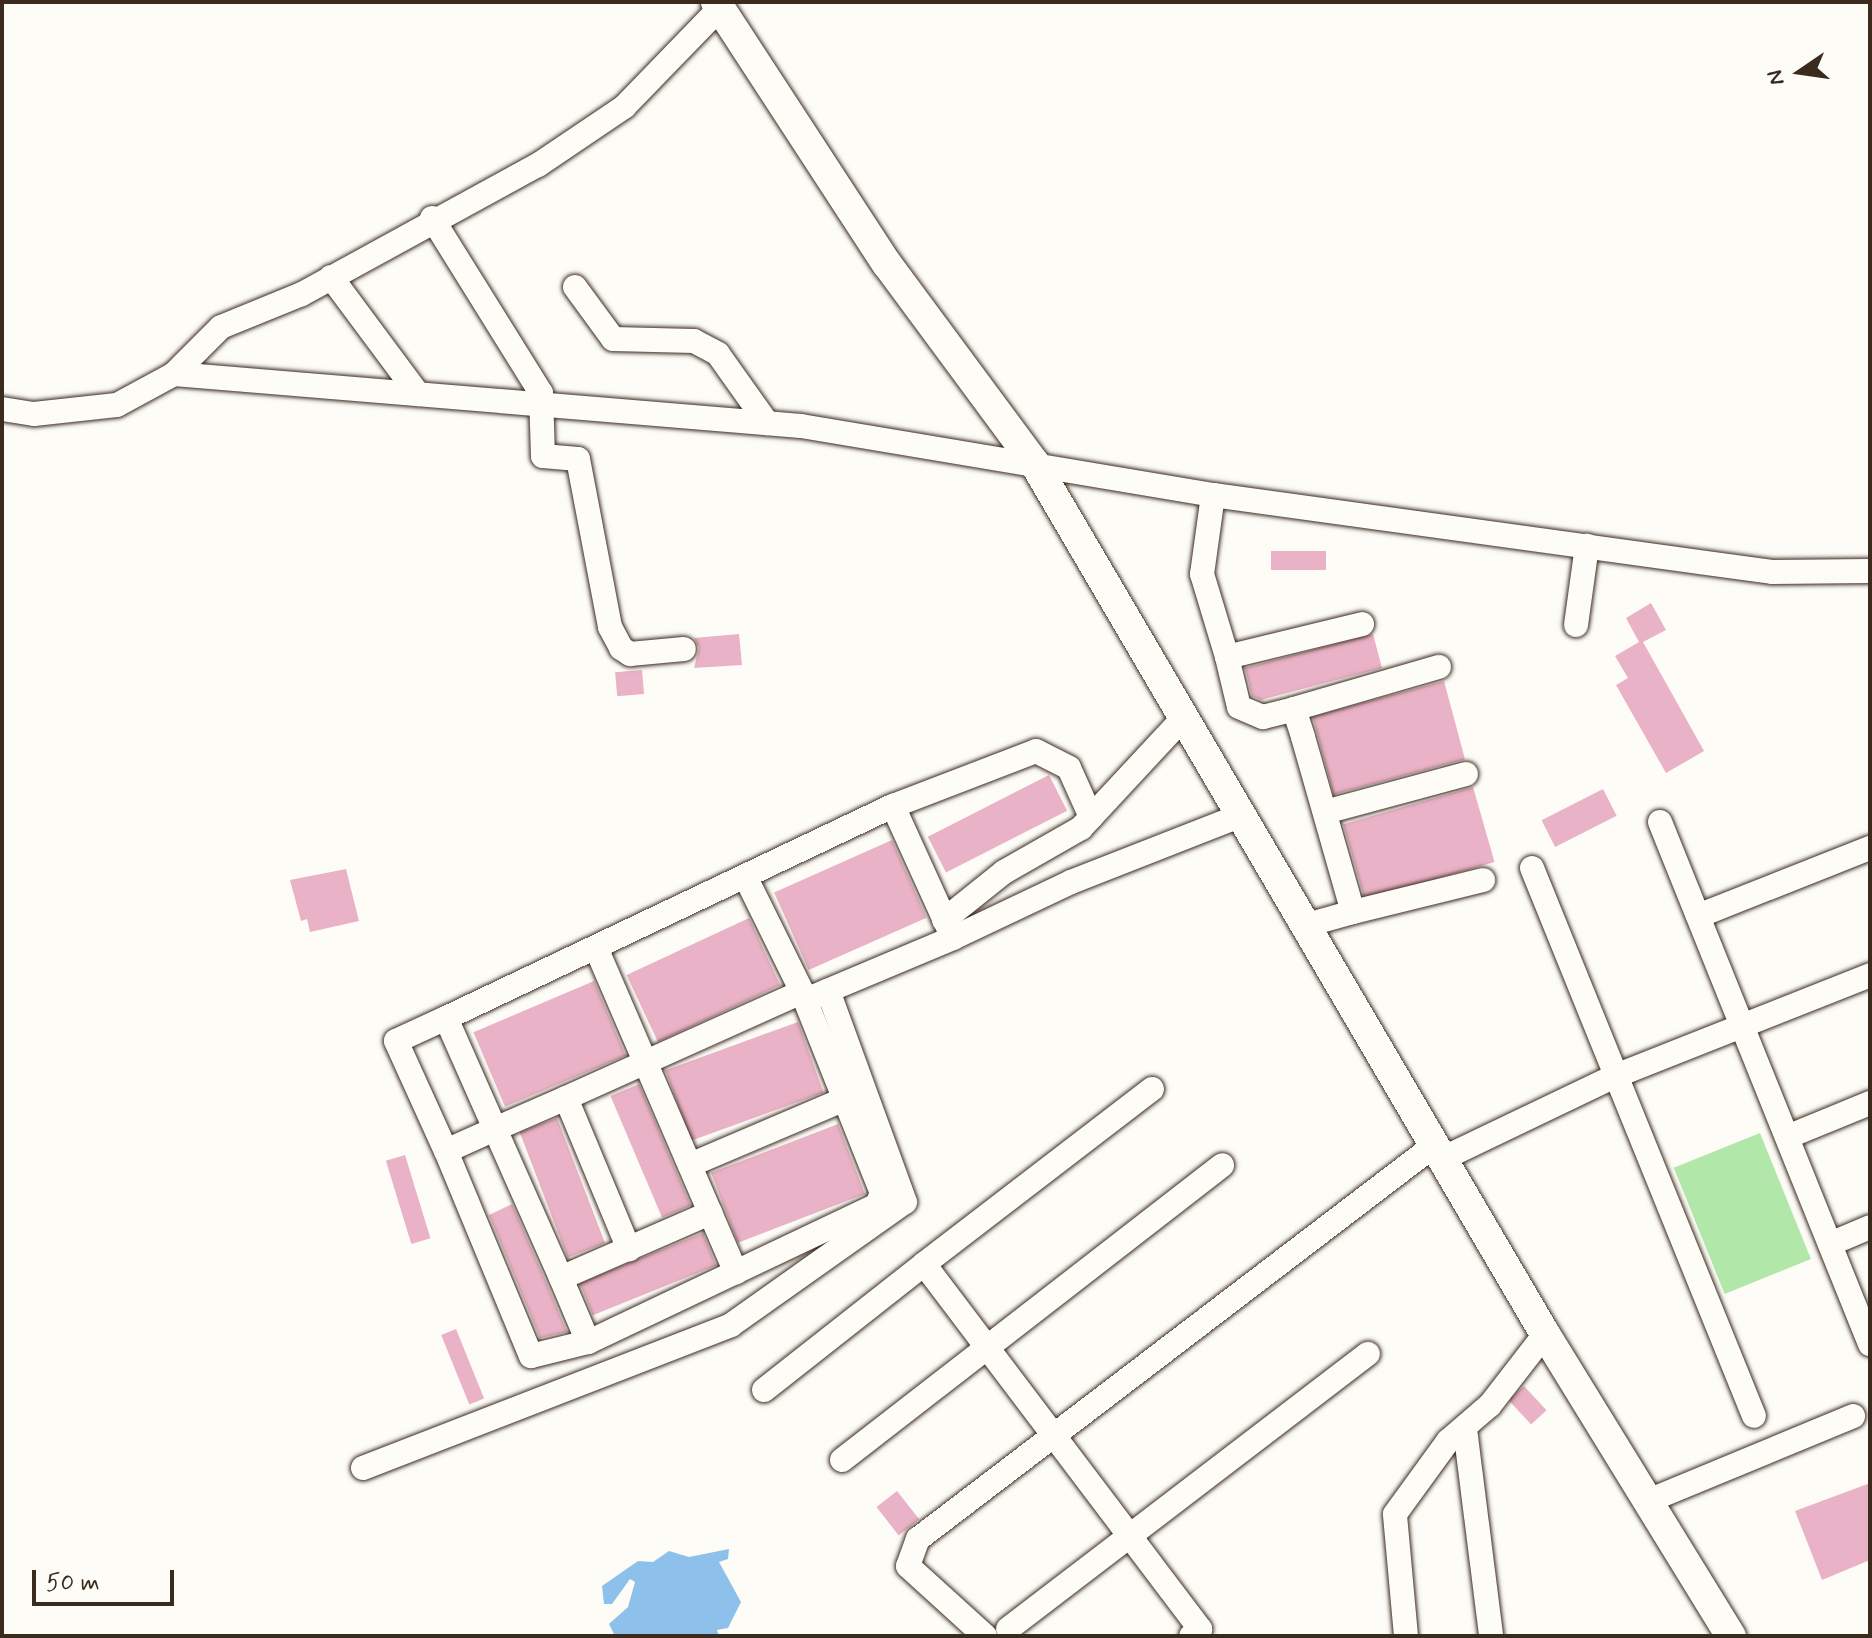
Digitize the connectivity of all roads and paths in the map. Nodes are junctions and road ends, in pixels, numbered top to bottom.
1 (718, 5) edge
2 (432, 218) junction
3 (331, 277) junction
4 (575, 287) dead end
5 (174, 374) junction
6 (418, 394) junction
7 (541, 405) junction
8 (2, 409) edge
9 (767, 423) junction
10 (1035, 464) junction
11 (1213, 495) junction
12 (1587, 546) junction
13 (1870, 571) edge
14 (1362, 624) dead end
15 (1576, 625) dead end
16 (684, 649) dead end
17 (1227, 657) junction
18 (1439, 667) dead end
19 (1294, 709) junction
20 (1184, 717) junction
21 (1466, 774) dead end
22 (893, 806) junction
23 (1325, 812) junction
24 (1242, 815) junction
25 (1091, 817) junction
26 (1660, 822) dead end
27 (1870, 848) edge
28 (1532, 868) dead end
29 (747, 880) junction
30 (1483, 880) dead end
31 (1353, 912) junction
32 (1698, 916) junction
33 (1307, 925) junction
34 (949, 929) junction
35 (597, 950) junction
36 (1870, 975) edge
37 (828, 991) junction
38 (804, 996) junction
39 (446, 1018) junction
40 (1742, 1027) junction
41 (647, 1061) junction
42 (1613, 1077) junction
43 (1152, 1089) dead end
44 (566, 1098) junction
45 (845, 1099) junction
46 (1870, 1103) edge
47 (495, 1129) junction
48 (1787, 1137) junction
49 (446, 1151) junction
50 (1440, 1151) junction
51 (690, 1165) junction
52 (1222, 1165) dead end
53 (710, 1213) junction
54 (1870, 1227) edge
55 (1830, 1244) junction
56 (629, 1249) junction
57 (924, 1264) junction
58 (736, 1272) junction
59 (561, 1278) junction
60 (1545, 1334) junction
61 (588, 1342) junction
62 (988, 1344) junction
63 (1870, 1344) edge
64 (1368, 1354) dead end
65 (764, 1390) dead end
66 (1754, 1416) dead end
67 (1853, 1416) dead end
68 (1465, 1429) junction
69 (1058, 1433) junction
70 (842, 1460) dead end
71 (363, 1468) dead end
72 (1648, 1501) junction
73 (1129, 1532) junction
74 (997, 1632) edge
75 (1191, 1636) edge
76 (1406, 1636) edge
77 (1491, 1636) edge
78 (1731, 1636) edge

1 - 2 street
1 - 10 main road
2 - 3 street
2 - 7 street
3 - 5 street
3 - 6 street
4 - 9 street
5 - 6 street
5 - 8 street
6 - 7 street
7 - 9 street
7 - 16 street
9 - 10 street
10 - 11 street
10 - 20 main road
11 - 12 street
11 - 17 street
12 - 13 street
12 - 15 street
14 - 17 street
17 - 19 street
18 - 19 street
19 - 23 street
20 - 24 main road
20 - 25 street
21 - 23 street
22 - 25 street
22 - 29 street
22 - 34 street
23 - 31 street
24 - 33 main road
24 - 34 street
25 - 34 street
26 - 32 street
27 - 32 street
28 - 42 street
29 - 35 street
29 - 38 street
30 - 31 street
31 - 33 street
32 - 40 street
33 - 50 main road
34 - 37 street
35 - 39 street
35 - 41 street
36 - 40 street
37 - 38 street
37 - 71 street
38 - 41 street
38 - 45 street
39 - 47 street
39 - 49 street
40 - 42 street
40 - 48 street
41 - 44 street
41 - 51 street
42 - 50 street
42 - 66 street
43 - 57 street
44 - 47 street
44 - 56 street
45 - 51 street
45 - 58 street
46 - 48 street
47 - 49 street
47 - 59 street
48 - 55 street
49 - 61 street
50 - 60 main road
50 - 69 street
51 - 53 street
52 - 62 street
53 - 56 street
53 - 58 street
54 - 55 street
55 - 63 street
56 - 59 street
57 - 62 street
57 - 65 street
58 - 61 street
59 - 61 street
60 - 68 street
60 - 72 main road
62 - 69 street
62 - 70 street
64 - 73 street
67 - 72 street
68 - 76 street
68 - 77 street
69 - 73 street
69 - 74 street
72 - 78 main road
73 - 74 street
73 - 75 street

